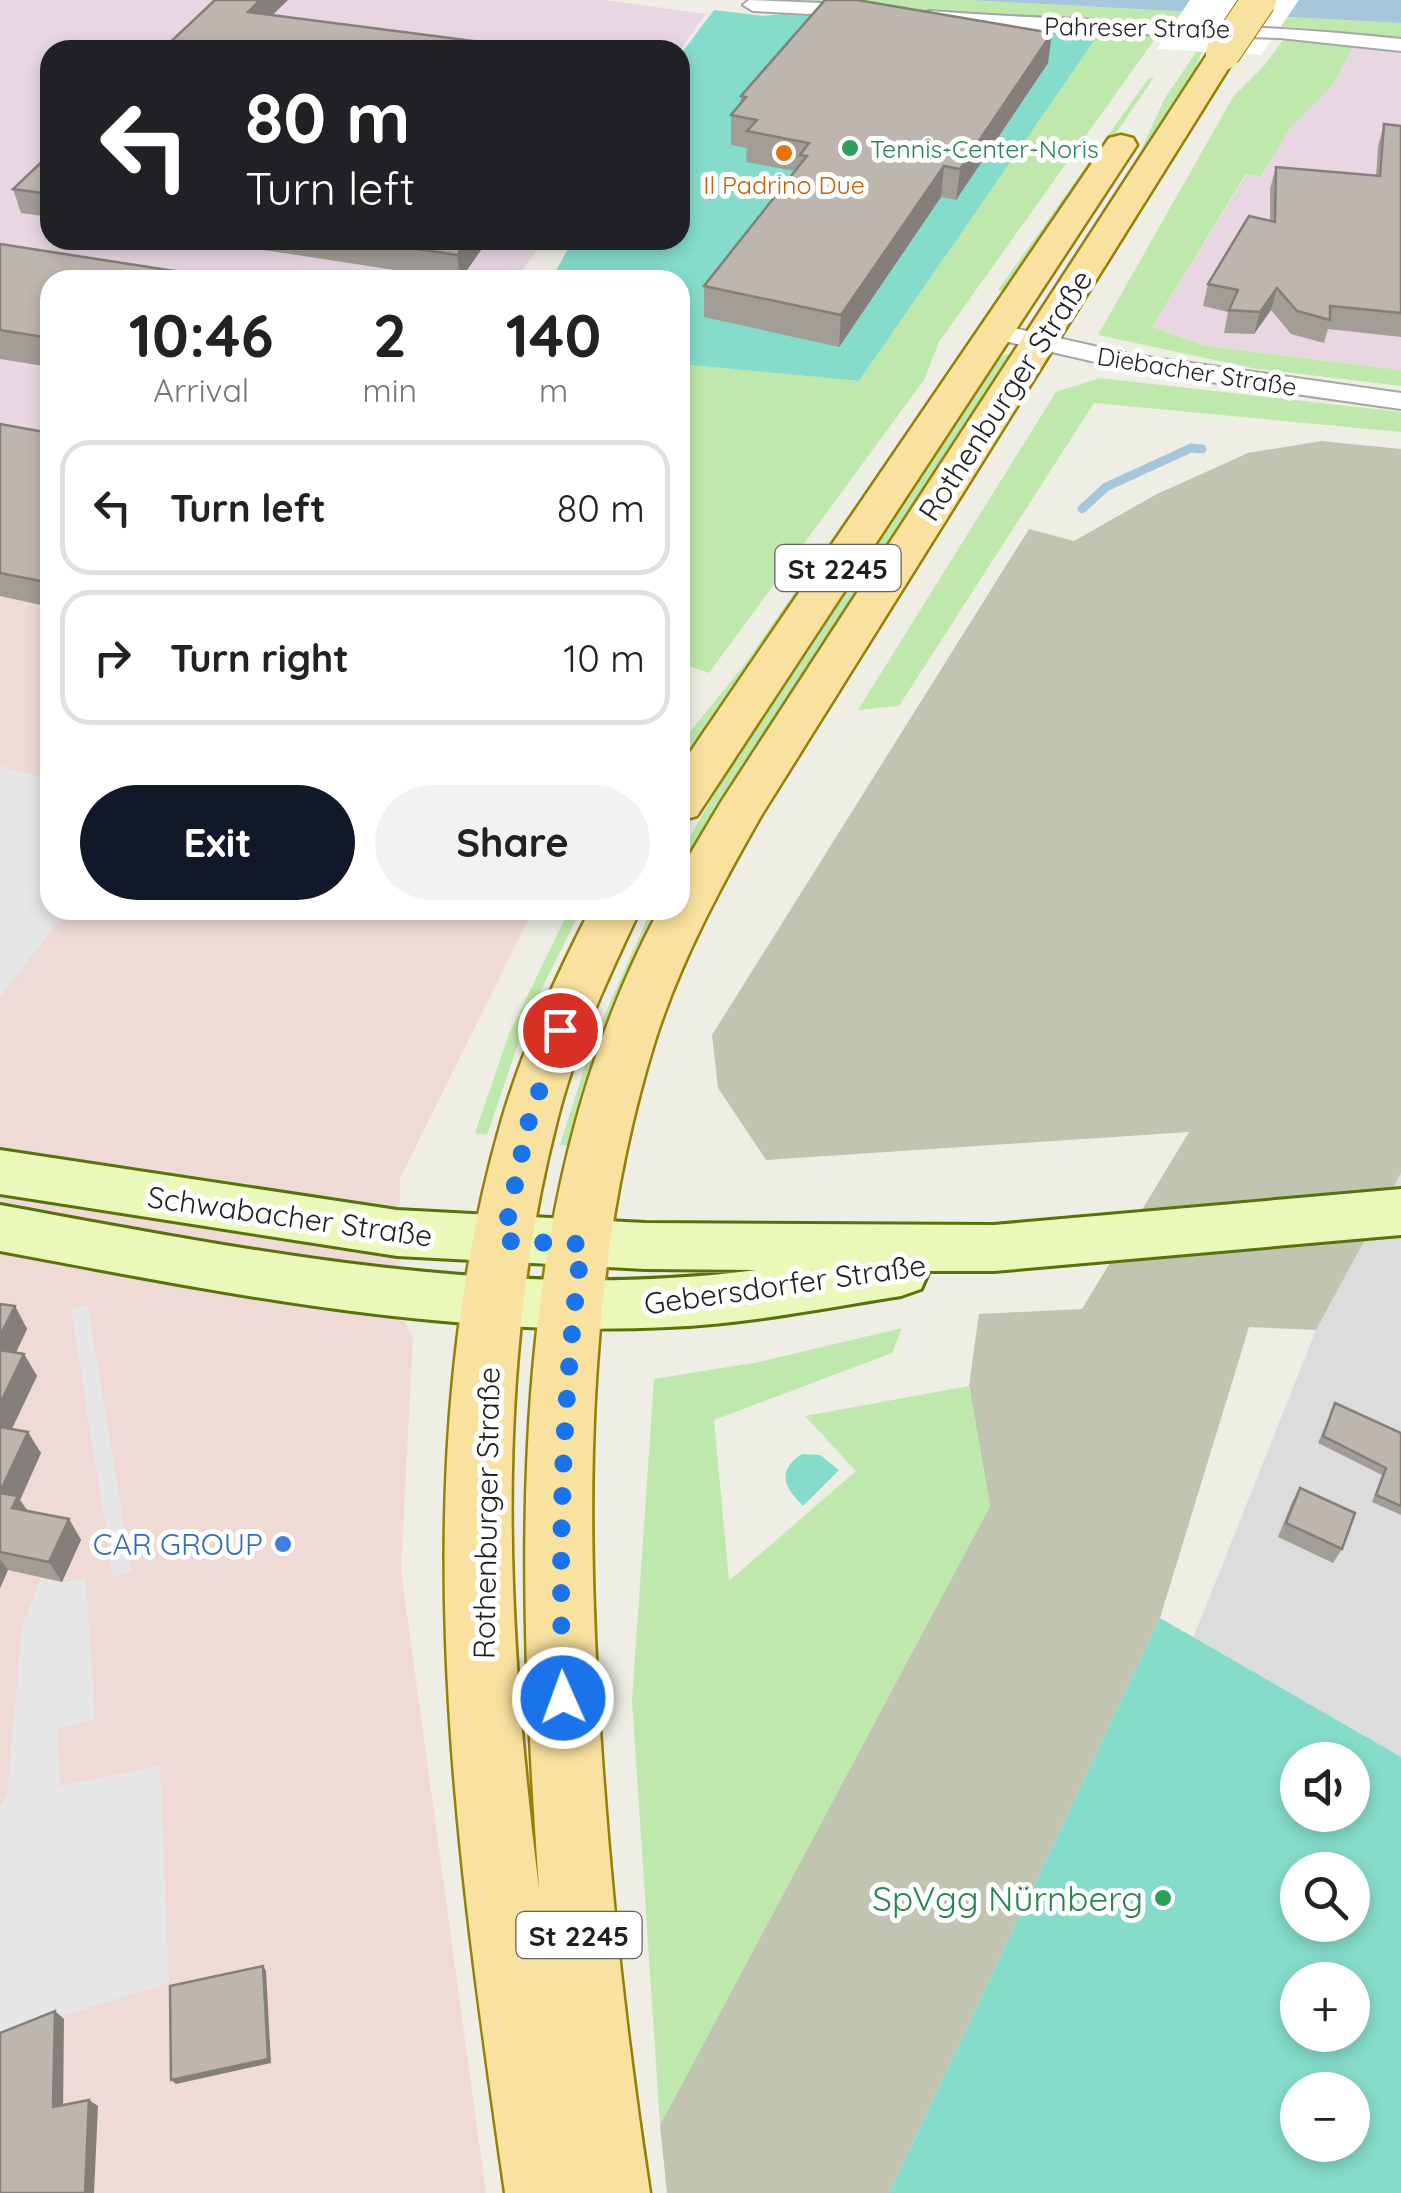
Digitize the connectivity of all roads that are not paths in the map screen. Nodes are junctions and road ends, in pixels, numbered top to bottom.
1 (1218, 0) edge
2 (1259, 0) edge
3 (753, 5) dead end
4 (1401, 45) edge
5 (1181, 55) dead end
6 (1142, 114) dead end
7 (1017, 338) junction
8 (1401, 401) edge
9 (690, 790) edge
10 (690, 900) edge
11 (610, 920) edge
12 (680, 920) edge
13 (0, 1172) edge
14 (1401, 1212) edge
15 (0, 1228) edge
16 (498, 1271) junction
17 (578, 1274) junction
18 (545, 2193) edge
19 (610, 2193) edge

1 - 5 main road
2 - 7 main road, Rothenburger Straße / St 2245, bridge
3 - 4 street, Pahreser Straße
6 - 7 main road, Rothenburger Straße / St 2245
7 - 8 street, Diebacher Straße
7 - 9 main road, Rothenburger Straße / St 2245
7 - 10 main road, Rothenburger Straße / St 2245
11 - 16 main road, Rothenburger Straße / St 2245
12 - 17 main road, Rothenburger Straße / St 2245
13 - 16 main road, Schwabacher Straße
14 - 17 main road, Gebersdorfer Straße
15 - 16 main road, Schwabacher Straße
16 - 17 main road, Schwabacher Straße
16 - 18 main road, Rothenburger Straße / St 2245
17 - 19 main road, Rothenburger Straße / St 2245

